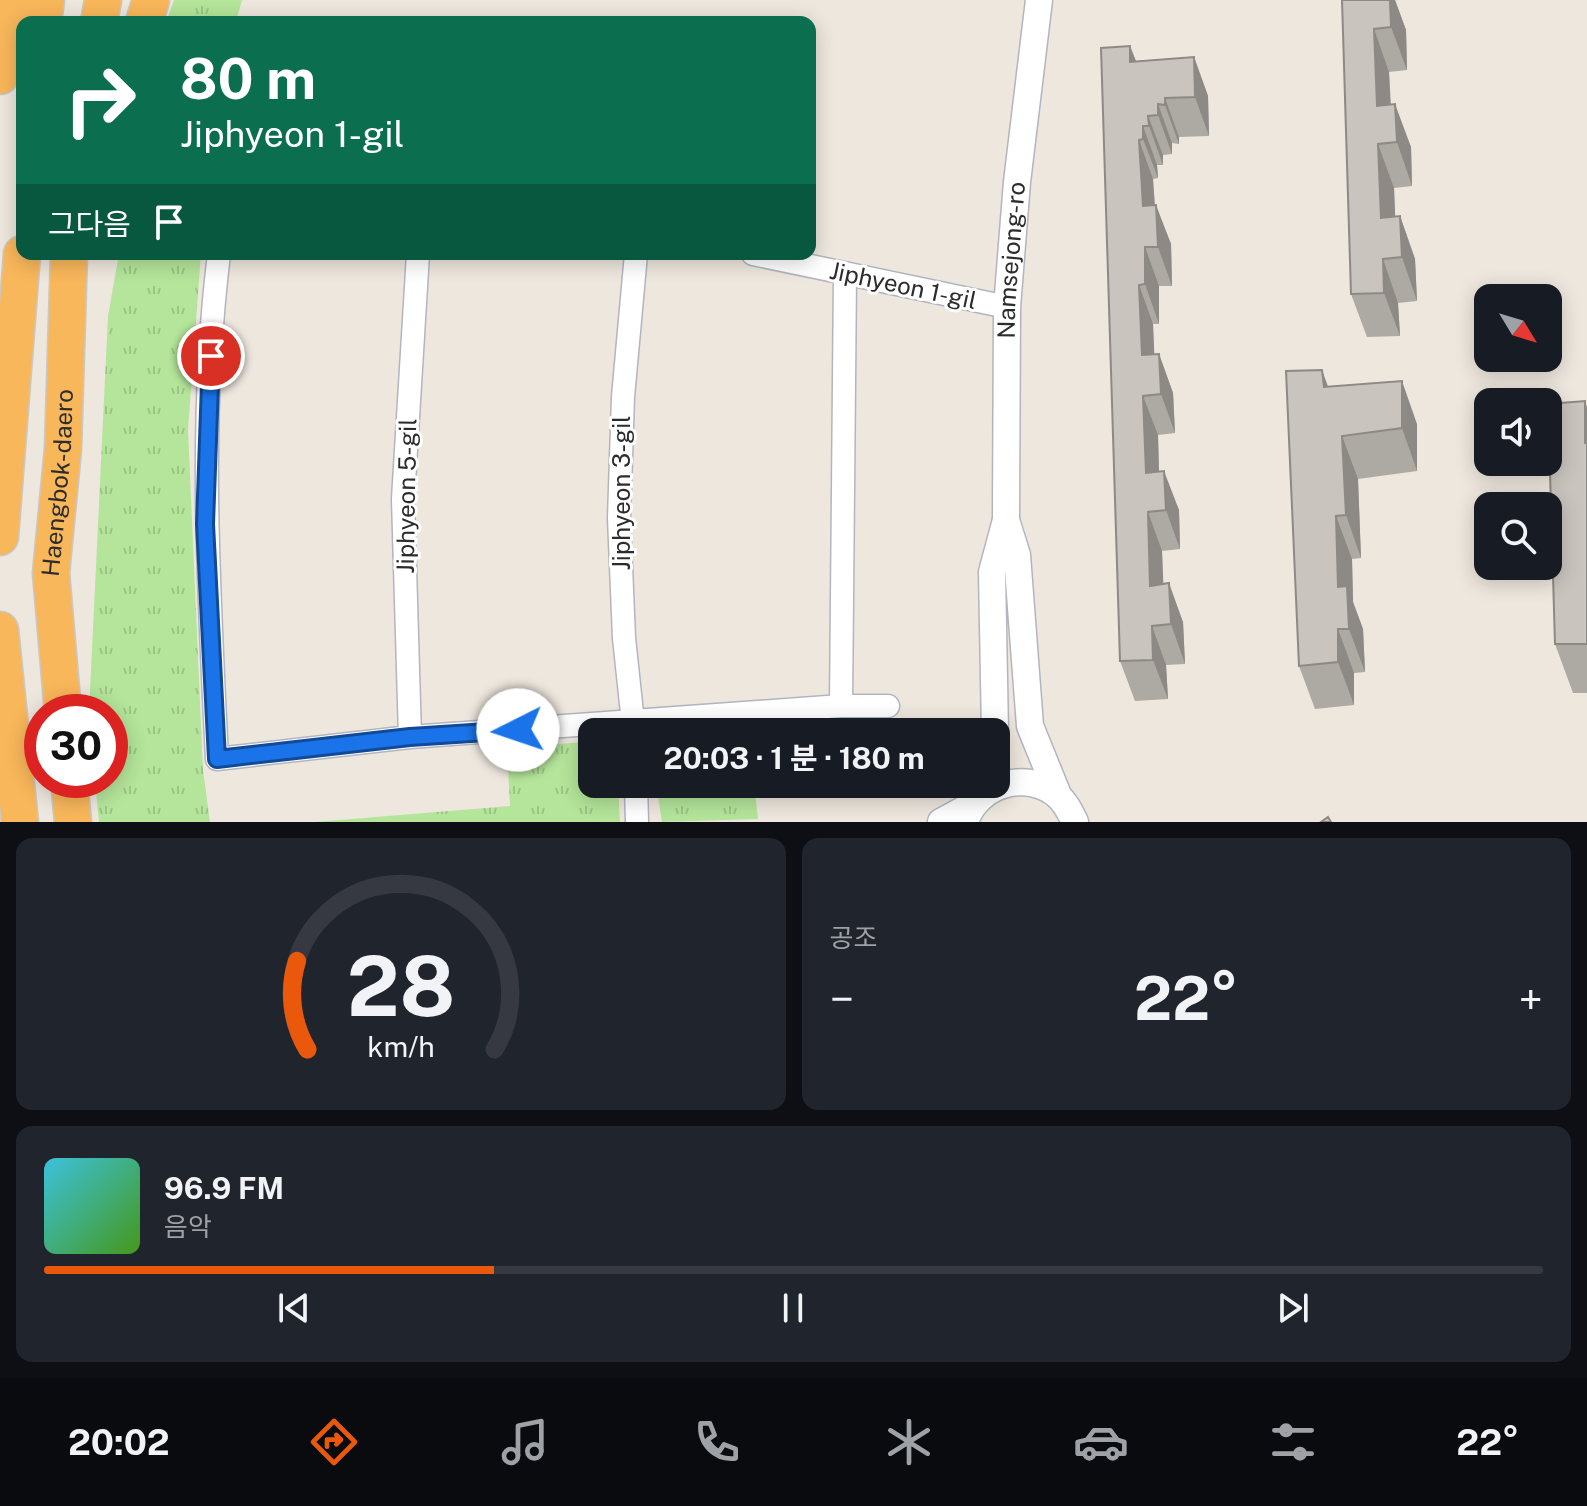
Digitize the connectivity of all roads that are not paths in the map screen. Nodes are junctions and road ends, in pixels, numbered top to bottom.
1 (13, 0) edge
2 (1039, 0) edge
3 (0, 76) edge
4 (22, 260) edge
5 (69, 260) edge
6 (93, 260) edge
7 (218, 260) edge
8 (418, 260) edge
9 (635, 260) edge
10 (781, 260) edge
11 (845, 274) junction
12 (1007, 307) junction
13 (63, 449) junction
14 (1006, 520) junction
15 (0, 537) edge
16 (0, 630) edge
17 (61, 694) edge
18 (841, 706) junction
19 (888, 706) dead end
20 (632, 718) edge
21 (722, 718) edge
22 (995, 718) edge
23 (578, 729) edge
24 (410, 737) junction
25 (1058, 795) junction
26 (71, 798) edge
27 (636, 798) edge
28 (977, 801) edge
29 (20, 822) edge
30 (73, 822) edge
31 (637, 822) edge
32 (941, 822) edge
33 (1075, 822) edge

1 - 3 highway
2 - 12 street, Namsejong-ro
4 - 15 highway
5 - 13 highway, Haengbok-daero
6 - 13 highway
7 - 24 street
8 - 24 street, Jiphyeon 5-gil
9 - 20 street, Jiphyeon 3-gil
10 - 11 street, Jiphyeon 1-gil
11 - 12 street, Jiphyeon 1-gil
11 - 18 street
12 - 14 street, Namsejong-ro
13 - 17 highway, Haengbok-daero
14 - 22 street, Namsejong-ro
14 - 25 street, Namsejong-ro
16 - 29 highway
18 - 19 street
18 - 21 street
23 - 24 street
25 - 28 street
25 - 33 street, Namsejong-ro
26 - 30 highway
27 - 31 street
28 - 32 street

